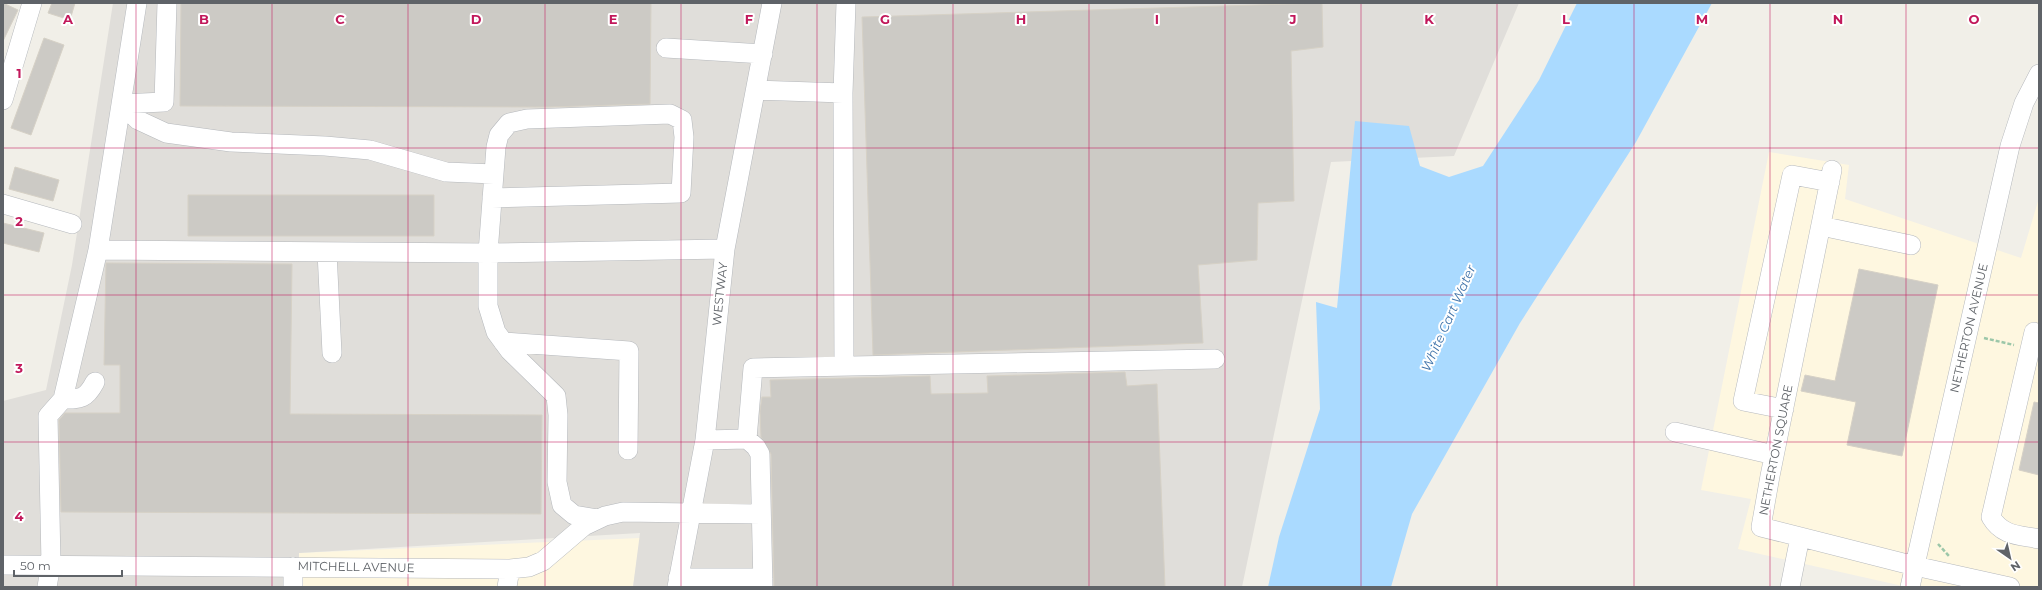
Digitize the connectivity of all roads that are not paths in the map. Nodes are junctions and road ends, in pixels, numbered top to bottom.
1 (32, 3) edge
2 (137, 3) edge
3 (167, 3) edge
4 (772, 3) edge
5 (846, 3) edge
6 (666, 48) dead end
7 (763, 54) junction
8 (2039, 74) edge
9 (756, 90) junction
10 (843, 93) junction
11 (3, 100) edge
12 (121, 104) junction
13 (494, 174) junction
14 (492, 198) junction
15 (3, 204) edge
16 (72, 224) dead end
17 (1821, 226) junction
18 (1911, 245) dead end
19 (725, 249) junction
20 (98, 250) junction
21 (327, 252) junction
22 (488, 253) junction
23 (2033, 340) road end
24 (503, 342) junction
25 (332, 353) dead end
26 (1216, 359) dead end
27 (844, 366) junction
28 (95, 382) dead end
29 (63, 399) junction
30 (1784, 409) junction
31 (1675, 432) dead end
32 (746, 439) junction
33 (705, 440) junction
34 (628, 450) dead end
35 (1774, 455) junction
36 (691, 514) junction
37 (761, 514) junction
38 (598, 519) junction
39 (1800, 537) junction
40 (2039, 539) edge
41 (51, 564) junction
42 (3, 565) edge
43 (1915, 566) junction
44 (293, 567) junction
45 (509, 578) edge
46 (678, 582) edge
47 (763, 583) edge
48 (46, 587) edge
49 (293, 587) edge
50 (1790, 587) edge
51 (1910, 587) edge
52 (2010, 587) edge

1 - 11 street
2 - 12 street
3 - 12 street
4 - 7 street, WESTWAY
5 - 10 street
6 - 7 street
7 - 9 street, WESTWAY
8 - 43 street, NETHERTON AVENUE
9 - 10 street
9 - 19 street, WESTWAY
10 - 27 street
12 - 13 street
12 - 20 street
13 - 14 street
13 - 14 street
14 - 22 street
15 - 16 street
17 - 18 street
17 - 30 street, NETHERTON SQUARE
17 - 30 street, NETHERTON SQUARE
19 - 22 street
19 - 33 street, WESTWAY
20 - 21 street
20 - 29 street
21 - 22 street
21 - 25 street
22 - 24 street
23 - 40 street
24 - 34 street
24 - 38 street
26 - 27 street
27 - 32 street
28 - 29 street
29 - 41 street
30 - 35 street, NETHERTON SQUARE
31 - 35 street
32 - 33 street
32 - 37 street
33 - 36 street, WESTWAY
35 - 39 street, NETHERTON SQUARE
36 - 37 street, MITCHELL AVENUE
36 - 38 street, MITCHELL AVENUE
36 - 46 street, WESTWAY
37 - 47 street
38 - 45 street, MITCHELL AVENUE
39 - 43 street, NETHERTON SQUARE
39 - 50 street
41 - 42 street, MITCHELL AVENUE
41 - 44 street, MITCHELL AVENUE
41 - 48 street
43 - 51 street, NETHERTON AVENUE
43 - 52 street, NETHERTON SQUARE
44 - 45 street, MITCHELL AVENUE
44 - 49 street
46 - 47 street

